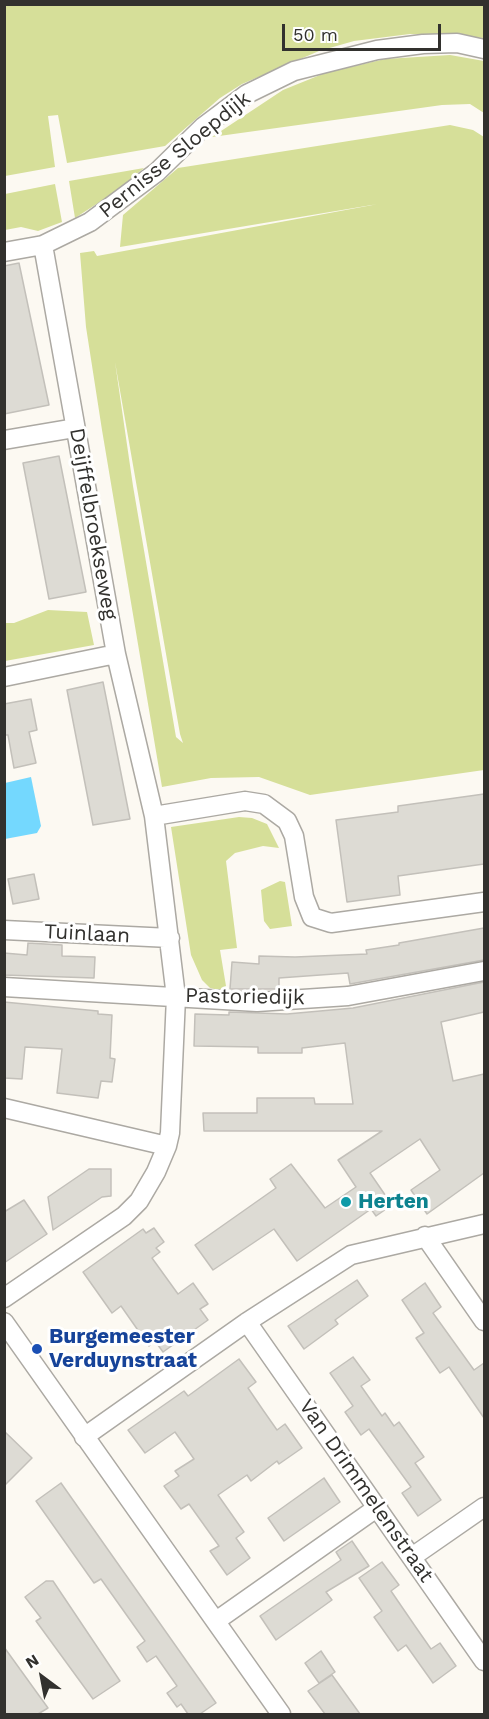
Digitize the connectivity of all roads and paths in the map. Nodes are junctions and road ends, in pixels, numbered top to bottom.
1 (484, 49) edge
2 (35, 246) junction
3 (4, 252) edge
4 (75, 428) junction
5 (4, 440) edge
6 (116, 654) junction
7 (4, 677) edge
8 (154, 816) junction
9 (484, 902) edge
10 (4, 930) edge
11 (170, 938) junction
12 (484, 971) edge
13 (4, 987) edge
14 (176, 996) junction
15 (4, 1108) edge
16 (167, 1146) junction
17 (484, 1224) edge
18 (425, 1236) junction
19 (4, 1298) edge
20 (484, 1321) edge
21 (4, 1322) edge
22 (247, 1322) junction
23 (84, 1437) junction
24 (378, 1507) junction
25 (484, 1507) edge
26 (412, 1557) junction
27 (216, 1621) junction
28 (484, 1660) edge
29 (282, 1714) edge

1 - 2 street, Pernisse Sloepdijk
2 - 3 street, Pernisse Sloepdijk
2 - 4 street, Deijffelbroekseweg
4 - 5 street
4 - 6 street, Deijffelbroekseweg
6 - 7 street
6 - 8 street, Deijffelbroekseweg
8 - 9 street
8 - 11 street, Deijffelbroekseweg
10 - 11 street, Tuinlaan
11 - 14 street, Deijffelbroekseweg
12 - 14 street, Pastoriedijk
13 - 14 street, Pastoriedijk
14 - 16 street, Deijffelbroekseweg
15 - 16 street
16 - 19 street, Deijffelbroekseweg
17 - 18 street
18 - 20 street
18 - 22 street
21 - 23 street
22 - 23 street
22 - 24 street, Van Drimmelenstraat
23 - 27 street
24 - 26 street, Van Drimmelenstraat
24 - 27 street
25 - 26 street
26 - 28 street, Van Drimmelenstraat
27 - 29 street

